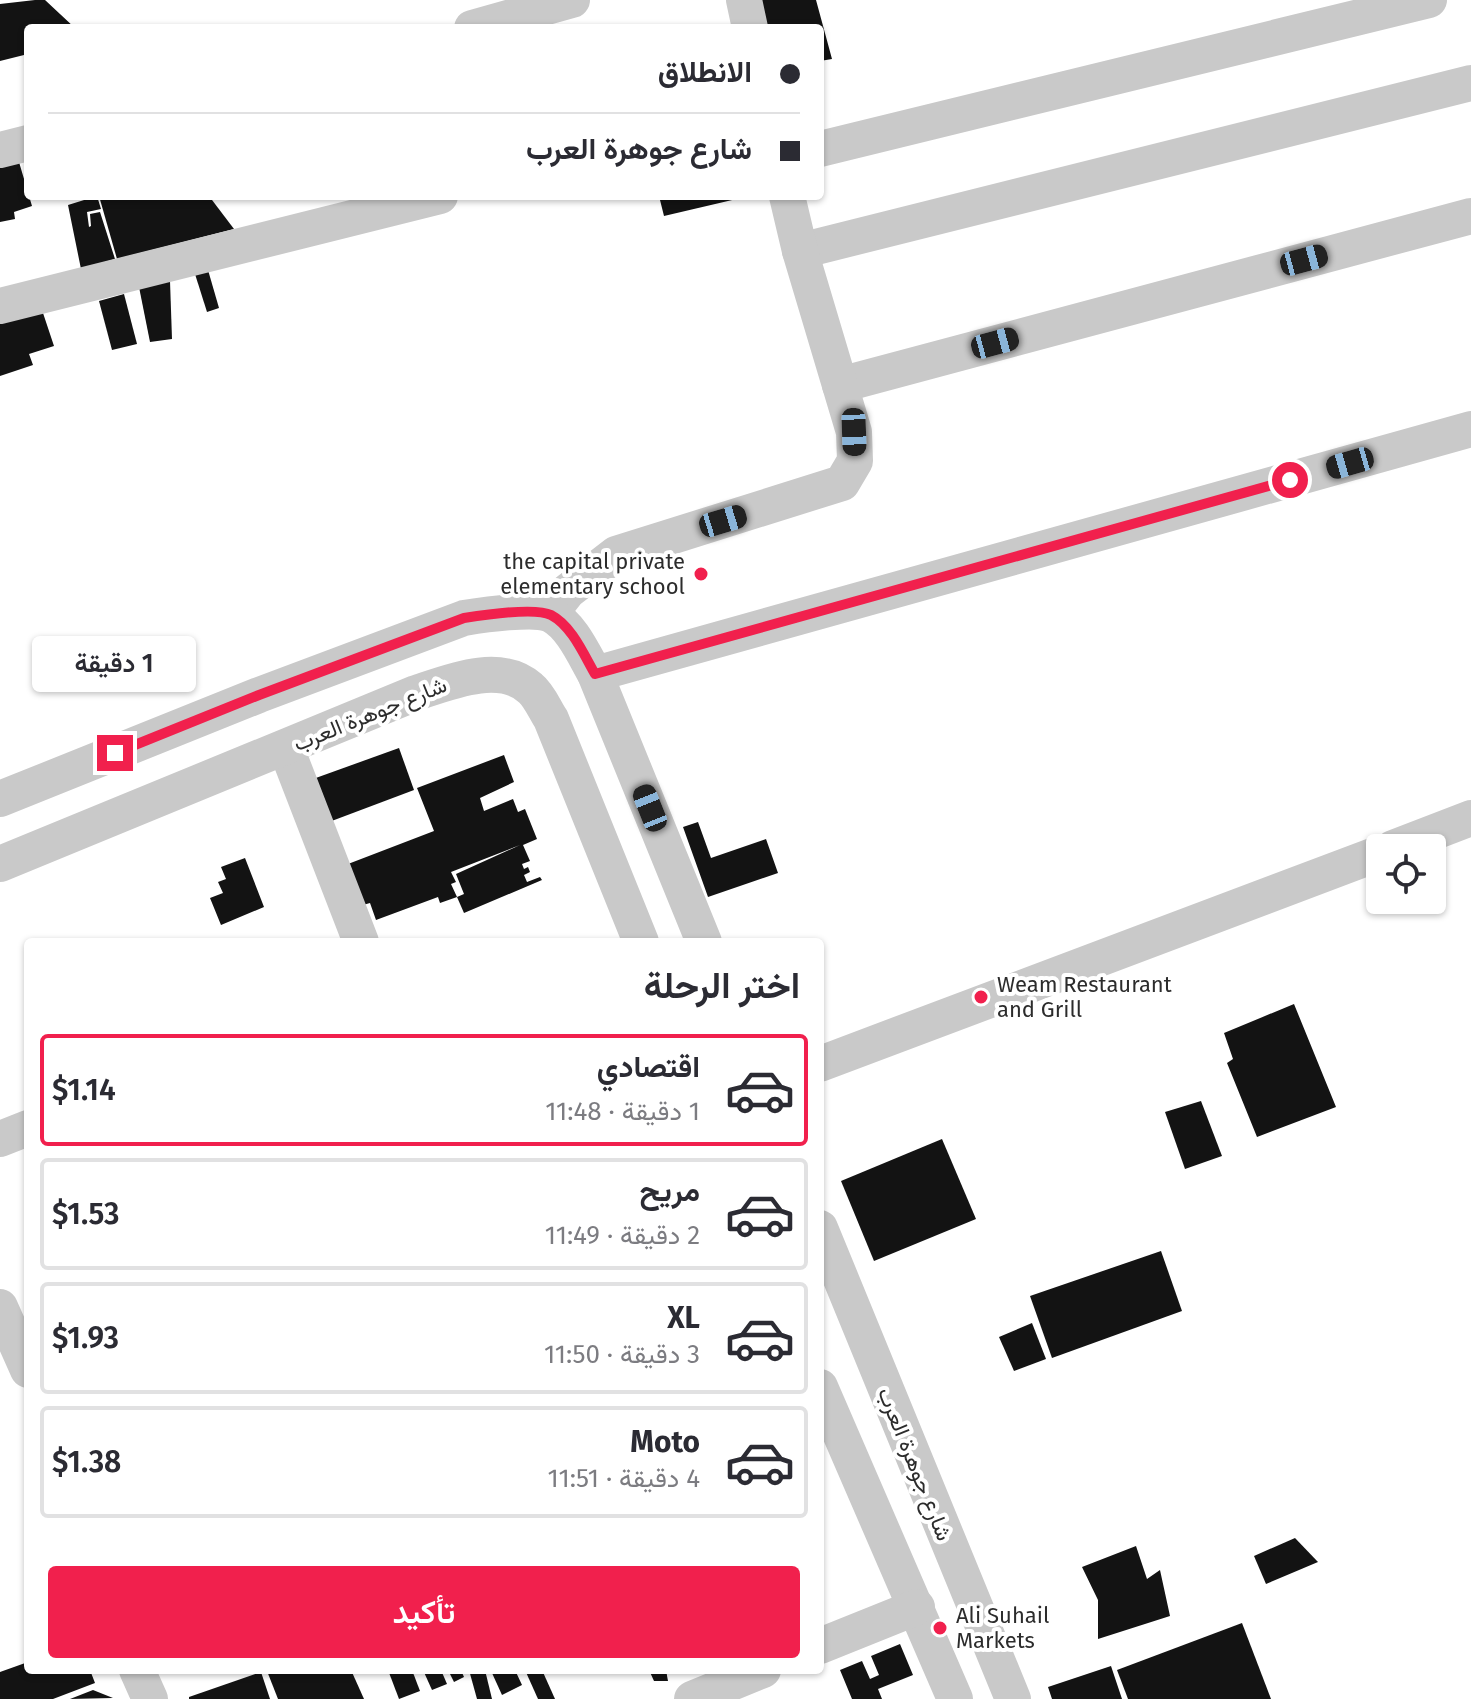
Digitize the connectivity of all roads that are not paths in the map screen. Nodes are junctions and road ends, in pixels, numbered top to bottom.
1 (572, 0) edge
2 (744, 0) edge
3 (1429, 0) edge
4 (486, 24) edge
5 (749, 24) edge
6 (1471, 83) edge
7 (24, 144) edge
8 (824, 148) edge
9 (0, 150) edge
10 (424, 200) edge
11 (788, 200) edge
12 (1471, 216) edge
13 (800, 251) junction
14 (0, 306) edge
15 (840, 385) junction
16 (1471, 429) edge
17 (550, 614) junction
18 (595, 674) junction
19 (286, 748) junction
20 (15, 793) edge
21 (1471, 818) edge
22 (1429, 834) edge
23 (51, 843) junction
24 (1366, 858) edge
25 (0, 864) edge
26 (359, 938) edge
27 (639, 938) edge
28 (702, 938) edge
29 (824, 1062) edge
30 (24, 1130) edge
31 (0, 1139) edge
32 (824, 1238) edge
33 (0, 1307) edge
34 (24, 1360) edge
35 (824, 1399) edge
36 (917, 1607) junction
37 (824, 1644) edge
38 (753, 1674) edge
39 (692, 1699) edge
40 (955, 1699) edge
41 (1013, 1699) edge

1 - 4 street
2 - 5 street
3 - 8 street
6 - 13 street
7 - 9 street
10 - 14 street
11 - 13 street
12 - 15 street
13 - 15 street
15 - 17 street
16 - 18 street
17 - 18 street
17 - 20 street
18 - 28 street
19 - 23 street, شارع جوهرة العرب
19 - 26 street
19 - 27 street, شارع جوهرة العرب
20 - 23 street
21 - 22 street
23 - 25 street, شارع جوهرة العرب
24 - 29 street
30 - 31 street
32 - 41 street, شارع جوهرة العرب
33 - 34 street
35 - 36 street
36 - 37 street
36 - 40 street
38 - 39 street

